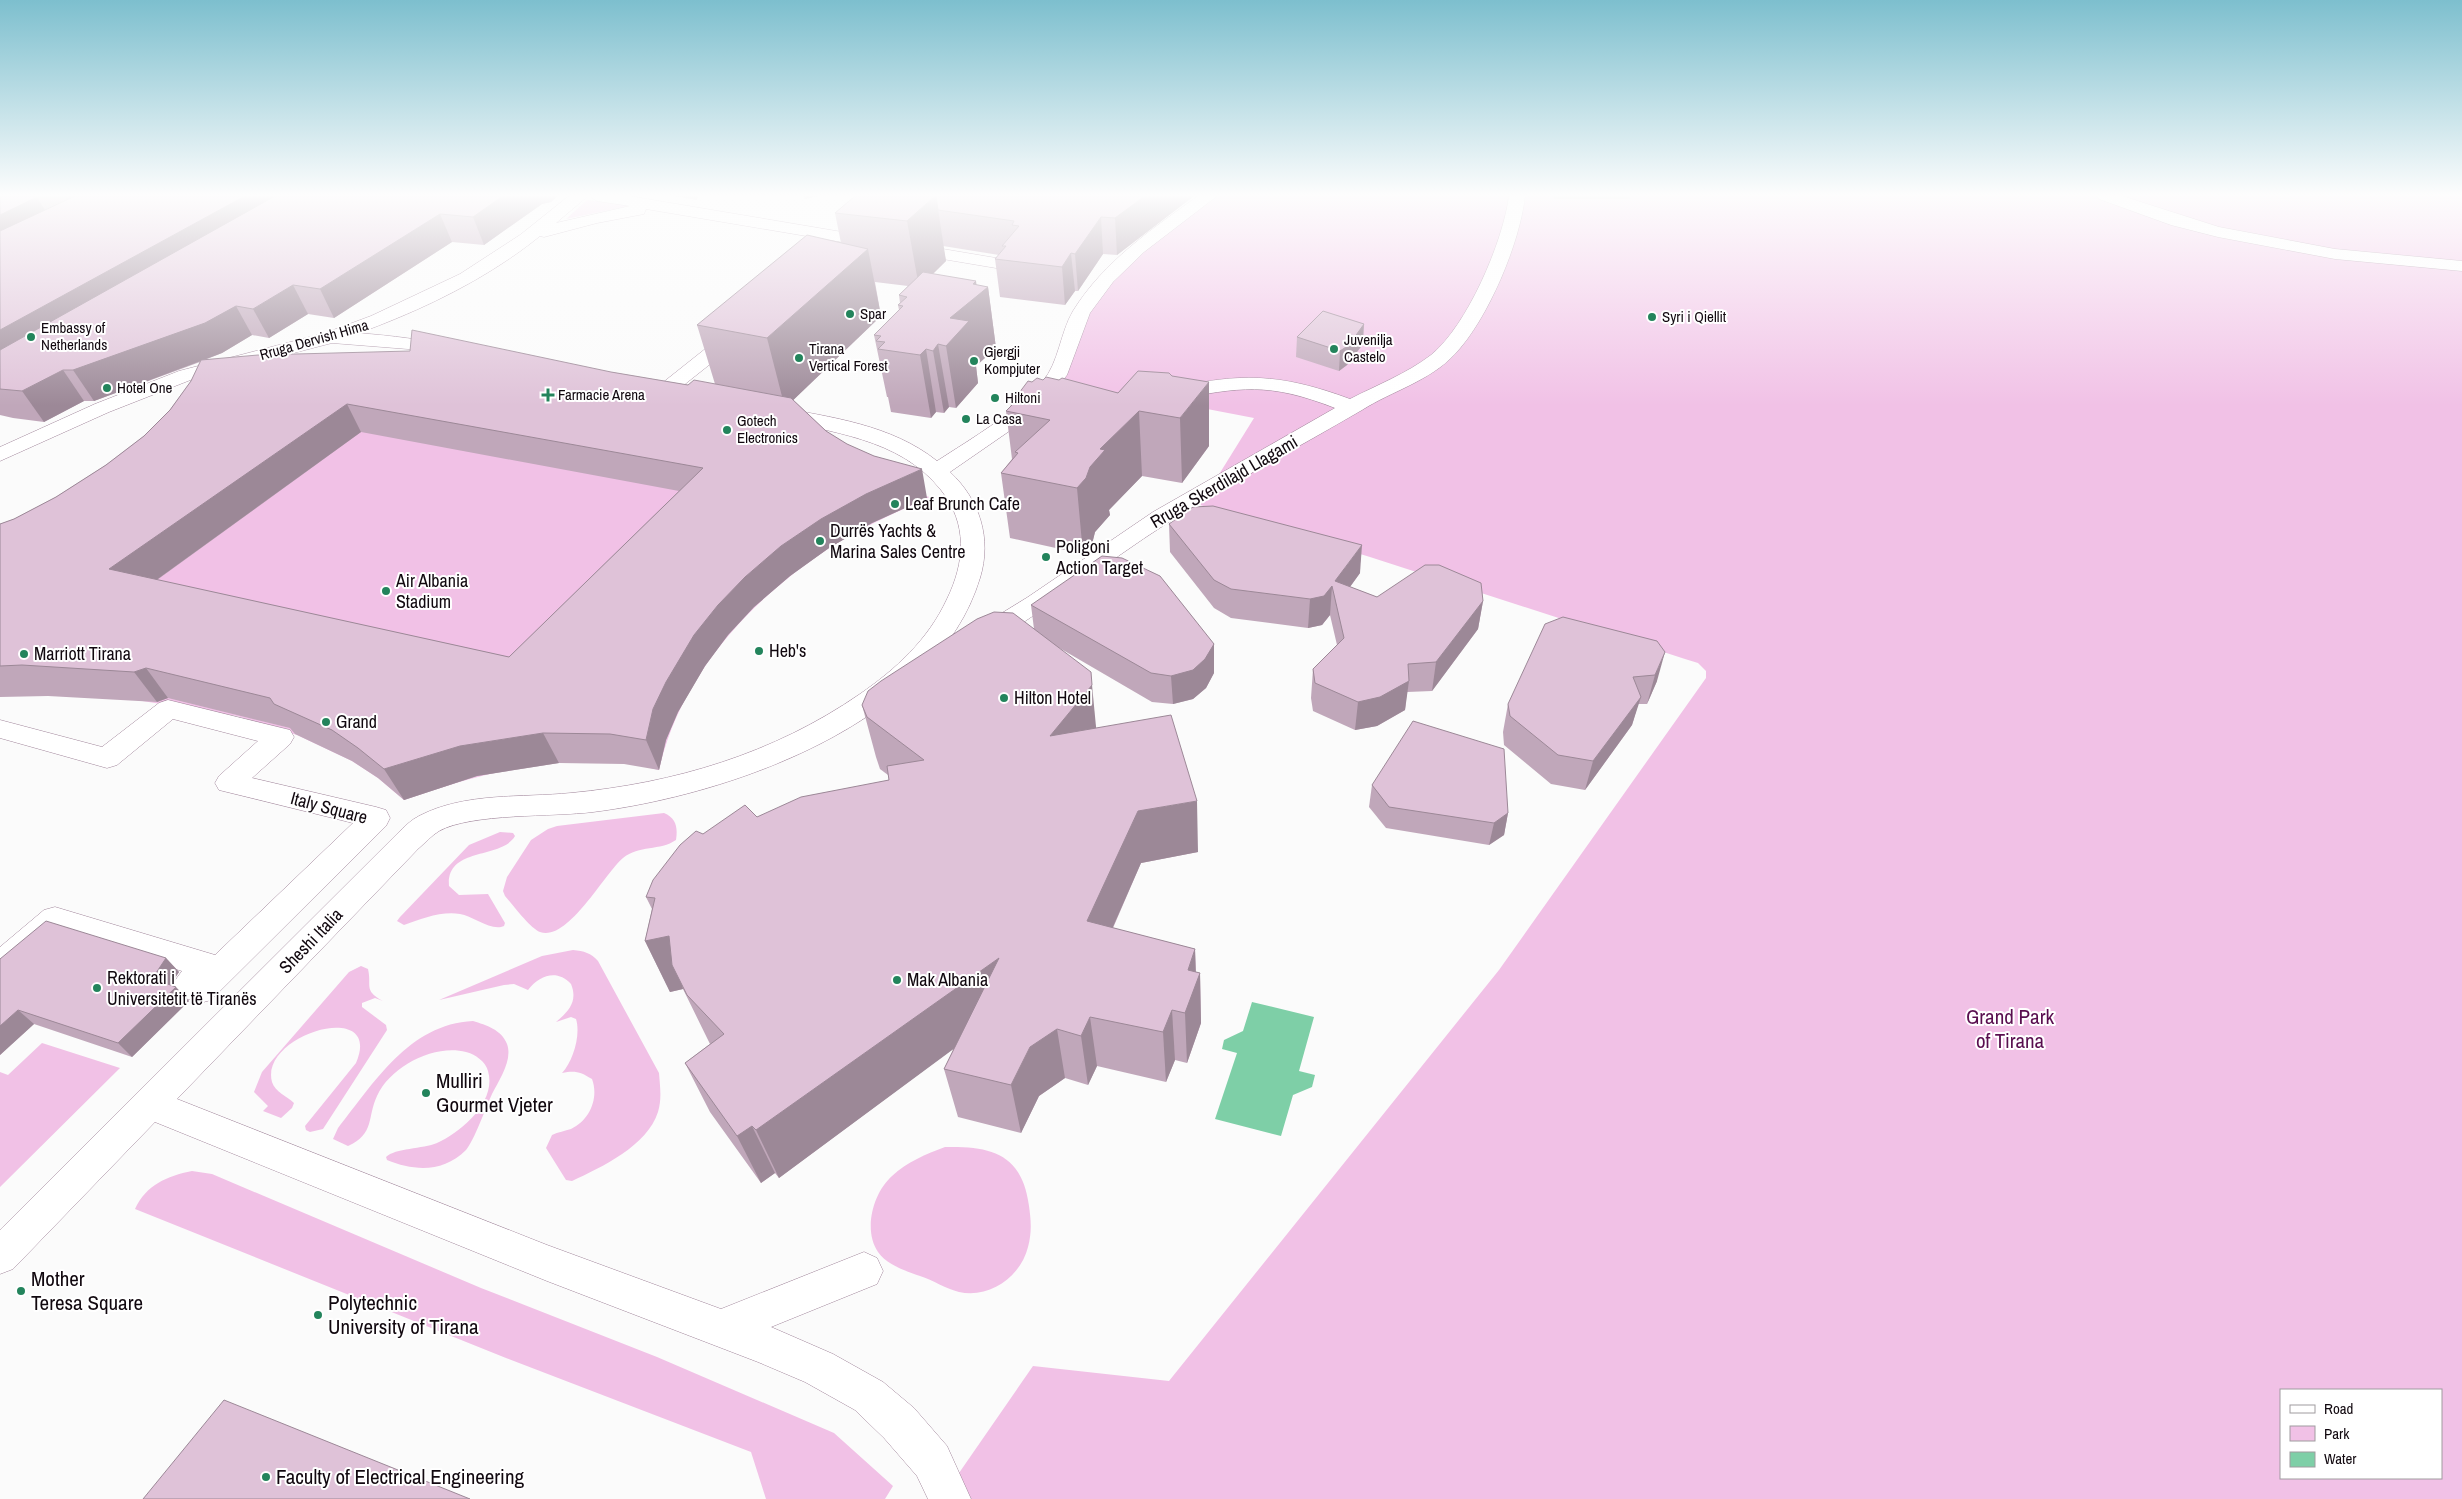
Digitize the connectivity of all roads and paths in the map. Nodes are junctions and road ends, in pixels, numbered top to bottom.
1 (482, 266) edge
2 (1117, 266) edge
3 (1496, 266) edge
4 (748, 325) edge
5 (332, 337) junction
6 (466, 355) edge
7 (692, 398) edge
8 (1150, 398) edge
9 (1352, 407) junction
10 (760, 410) edge
11 (75, 421) junction
12 (0, 454) edge
13 (0, 466) edge
14 (937, 471) junction
15 (898, 681) junction
16 (0, 729) edge
17 (0, 966) edge
18 (151, 1104) junction
19 (0, 1256) edge
20 (864, 1270) dead end
21 (721, 1328) junction
22 (950, 1499) edge

1 - 5 street, Rruga Dervish Hima
2 - 14 street
3 - 9 street, Rruga Skerdilajd Llagami
4 - 7 street
5 - 6 street
5 - 11 street, Rruga Dervish Hima
8 - 9 street
9 - 15 street, Rruga Skerdilajd Llagami
10 - 14 street
11 - 12 street, Rruga Dervish Hima
11 - 13 street
14 - 15 street
15 - 18 street, Sheshi Italia
16 - 17 street, Italy Square
18 - 19 street, Sheshi Italia
18 - 21 street
20 - 21 street
21 - 22 street

